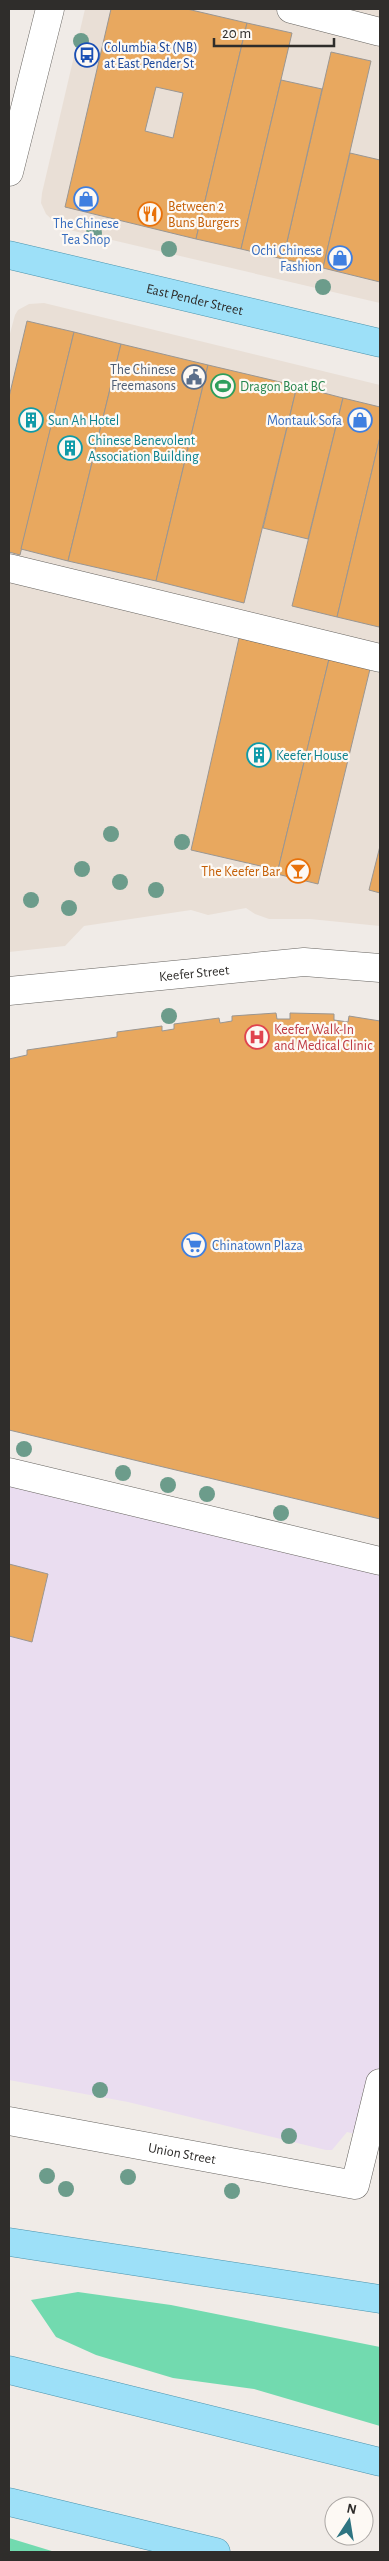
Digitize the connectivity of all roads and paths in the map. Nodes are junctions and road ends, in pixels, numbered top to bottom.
1 (50, 9) edge
2 (291, 9) edge
3 (380, 32) edge
4 (9, 172) edge
5 (9, 255) edge
6 (380, 343) edge
7 (9, 568) edge
8 (380, 658) edge
9 (380, 968) edge
10 (9, 991) edge
11 (9, 1472) edge
12 (380, 1561) edge
13 (380, 2083) edge
14 (9, 2122) edge
15 (9, 2242) edge
16 (380, 2299) edge
17 (9, 2370) edge
18 (380, 2462) edge
19 (9, 2502) edge
20 (216, 2552) edge

1 - 4 street
2 - 3 street
5 - 6 main road, East Pender Street
7 - 8 street
9 - 10 street, Keefer Street
11 - 12 street
13 - 14 street, Union Street
15 - 16 main road
17 - 18 main road
19 - 20 main road

